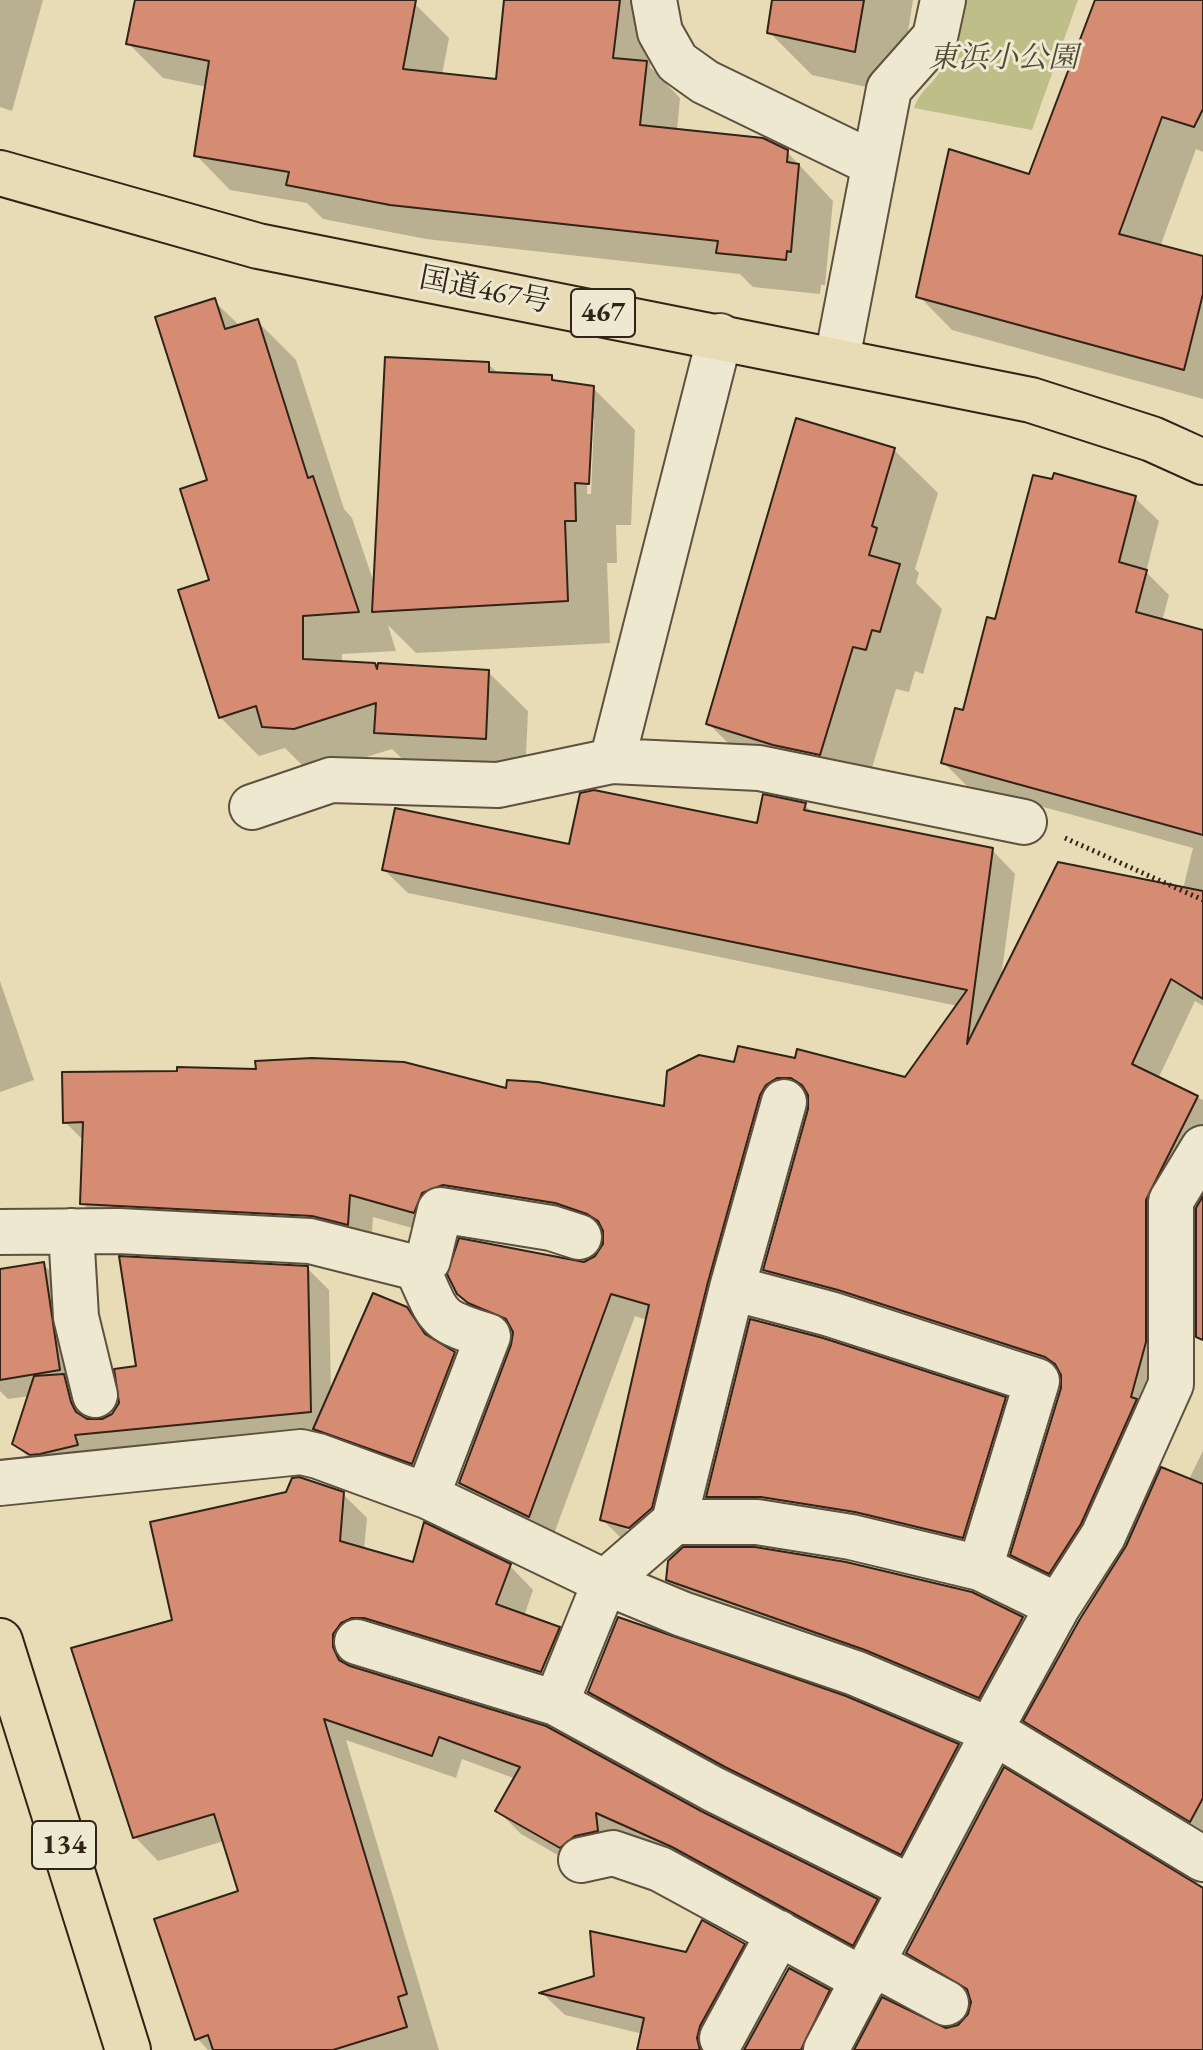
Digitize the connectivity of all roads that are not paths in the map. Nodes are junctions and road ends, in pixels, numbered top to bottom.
1 (654, 0) edge
2 (943, 0) edge
3 (872, 163) junction
4 (0, 173) edge
5 (720, 336) junction
6 (837, 359) junction
7 (1203, 462) edge
8 (612, 761) junction
9 (252, 807) dead end
10 (1024, 822) dead end
11 (784, 1102) dead end
12 (1200, 1159) edge
13 (71, 1231) junction
14 (0, 1232) edge
15 (579, 1237) dead end
16 (417, 1268) junction
17 (732, 1288) junction
18 (95, 1395) dead end
19 (0, 1483) edge
20 (427, 1496) junction
21 (674, 1522) junction
22 (980, 1568) junction
23 (605, 1582) junction
24 (1058, 1606) junction
25 (0, 1641) edge
26 (357, 1642) dead end
27 (556, 1703) junction
28 (992, 1731) junction
29 (1203, 1859) edge
30 (581, 1860) dead end
31 (912, 1888) junction
32 (779, 1933) junction
33 (868, 1971) junction
34 (946, 2003) dead end
35 (722, 2038) dead end
36 (128, 2050) edge
37 (826, 2050) edge

1 - 3 street
2 - 3 street
3 - 6 street
4 - 5 highway, 国道467号 / 467
5 - 6 highway, 国道467号 / 467
5 - 8 street
6 - 7 highway, 国道467号 / 467
8 - 9 street
8 - 10 street
11 - 17 street
12 - 24 street
13 - 14 street
13 - 16 street
13 - 18 street
15 - 16 street
16 - 20 street
17 - 21 street
17 - 22 street
19 - 20 street
20 - 23 street
21 - 22 street
21 - 23 street
22 - 24 street
23 - 27 street
23 - 28 street
24 - 28 street
25 - 36 highway, 134
26 - 27 street
27 - 31 street
28 - 29 street
28 - 31 street
30 - 32 street
31 - 33 street
32 - 33 street
32 - 35 street
33 - 34 street
33 - 37 street

